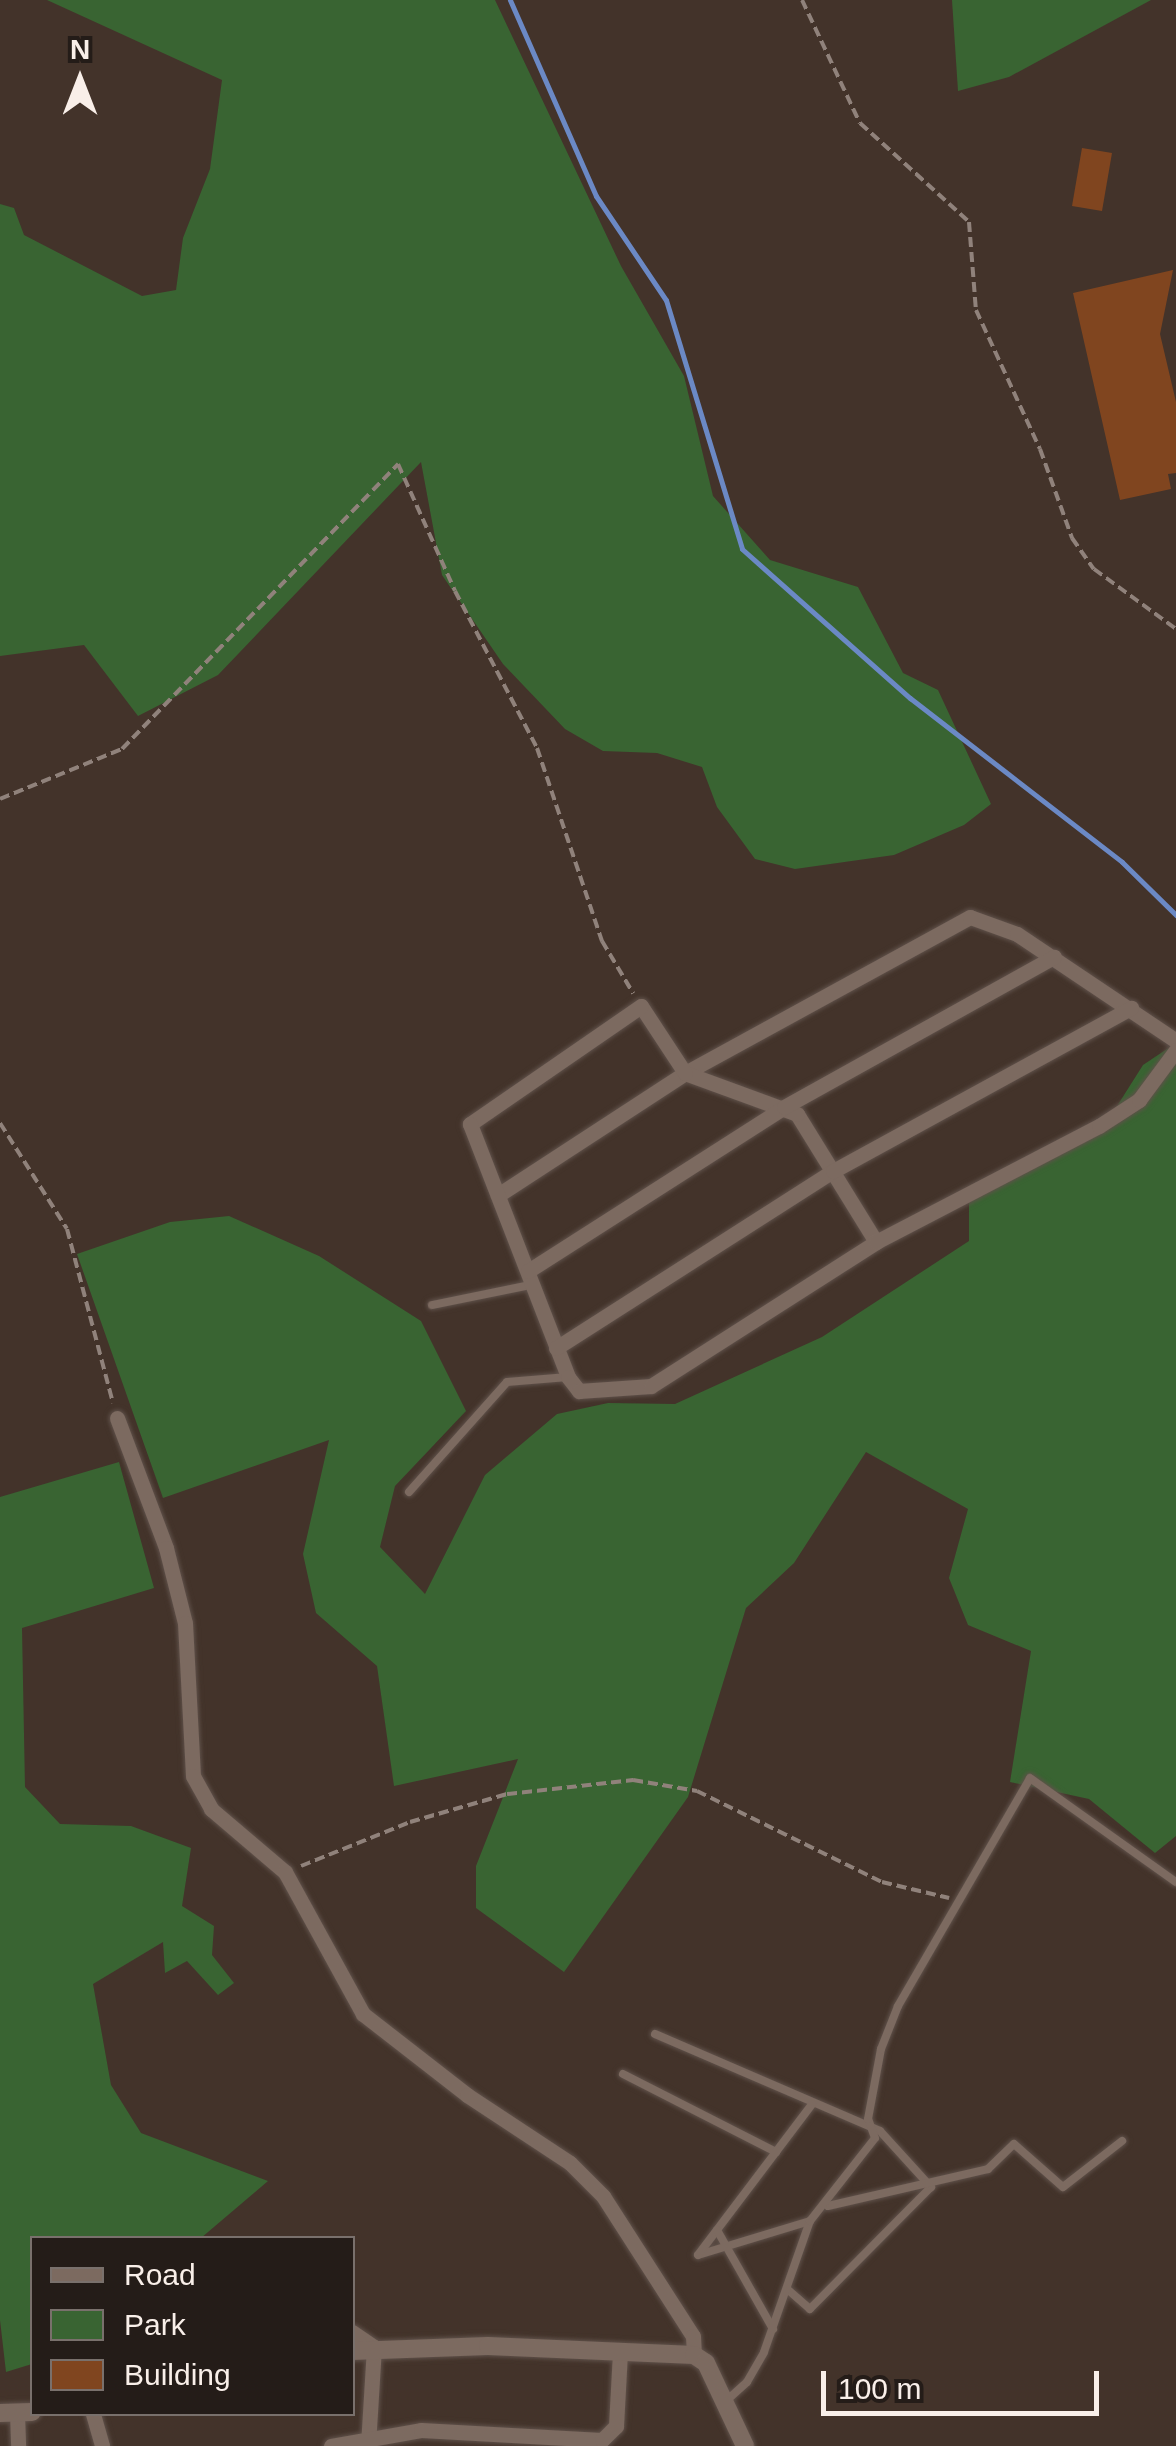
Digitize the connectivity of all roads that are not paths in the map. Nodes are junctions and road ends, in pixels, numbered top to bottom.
1 (1054, 958) junction
2 (1130, 1008) junction
3 (1176, 1041) edge
4 (1176, 1050) edge
5 (686, 1073) junction
6 (784, 1108) junction
7 (833, 1171) junction
8 (498, 1195) junction
9 (876, 1242) junction
10 (530, 1277) junction
11 (432, 1305) dead end
12 (556, 1348) junction
13 (568, 1377) junction
14 (117, 1418) road end
15 (409, 1492) dead end
16 (1176, 1882) edge
17 (655, 2034) dead end
18 (622, 2074) dead end
19 (812, 2104) junction
20 (869, 2128) junction
21 (1122, 2141) dead end
22 (776, 2152) junction
23 (930, 2186) junction
24 (828, 2206) junction
25 (810, 2221) junction
26 (717, 2230) junction
27 (726, 2246) junction
28 (787, 2290) junction
29 (774, 2329) junction
30 (355, 2334) edge
31 (374, 2347) junction
32 (355, 2350) edge
33 (620, 2351) junction
34 (694, 2355) junction
35 (726, 2401) junction
36 (16, 2413) edge
37 (94, 2416) edge
38 (614, 2440) edge
39 (368, 2442) edge
40 (18, 2446) edge
41 (102, 2446) edge
42 (331, 2446) edge
43 (745, 2446) edge

1 - 2 street
1 - 5 street
1 - 6 street
2 - 3 street
2 - 7 street
4 - 9 street
5 - 6 street
5 - 8 street
5 - 8 street
6 - 7 street
6 - 10 street
7 - 9 street
7 - 12 street
8 - 10 street
9 - 13 street
10 - 11 lane
10 - 12 street
12 - 13 street
13 - 15 lane
14 - 34 street
16 - 20 lane
17 - 19 lane
18 - 22 lane
19 - 20 lane
19 - 22 lane
20 - 23 lane
20 - 24 lane
21 - 23 lane
22 - 26 lane
23 - 24 lane
23 - 28 lane
24 - 25 lane
25 - 27 lane
25 - 28 lane
26 - 27 lane
26 - 27 lane
27 - 29 lane
28 - 29 lane
29 - 35 lane
30 - 31 street
31 - 32 street
31 - 33 street
31 - 39 street
33 - 34 street
33 - 38 street
34 - 35 street
35 - 43 street
36 - 40 street
37 - 41 street
38 - 39 street
39 - 42 street

